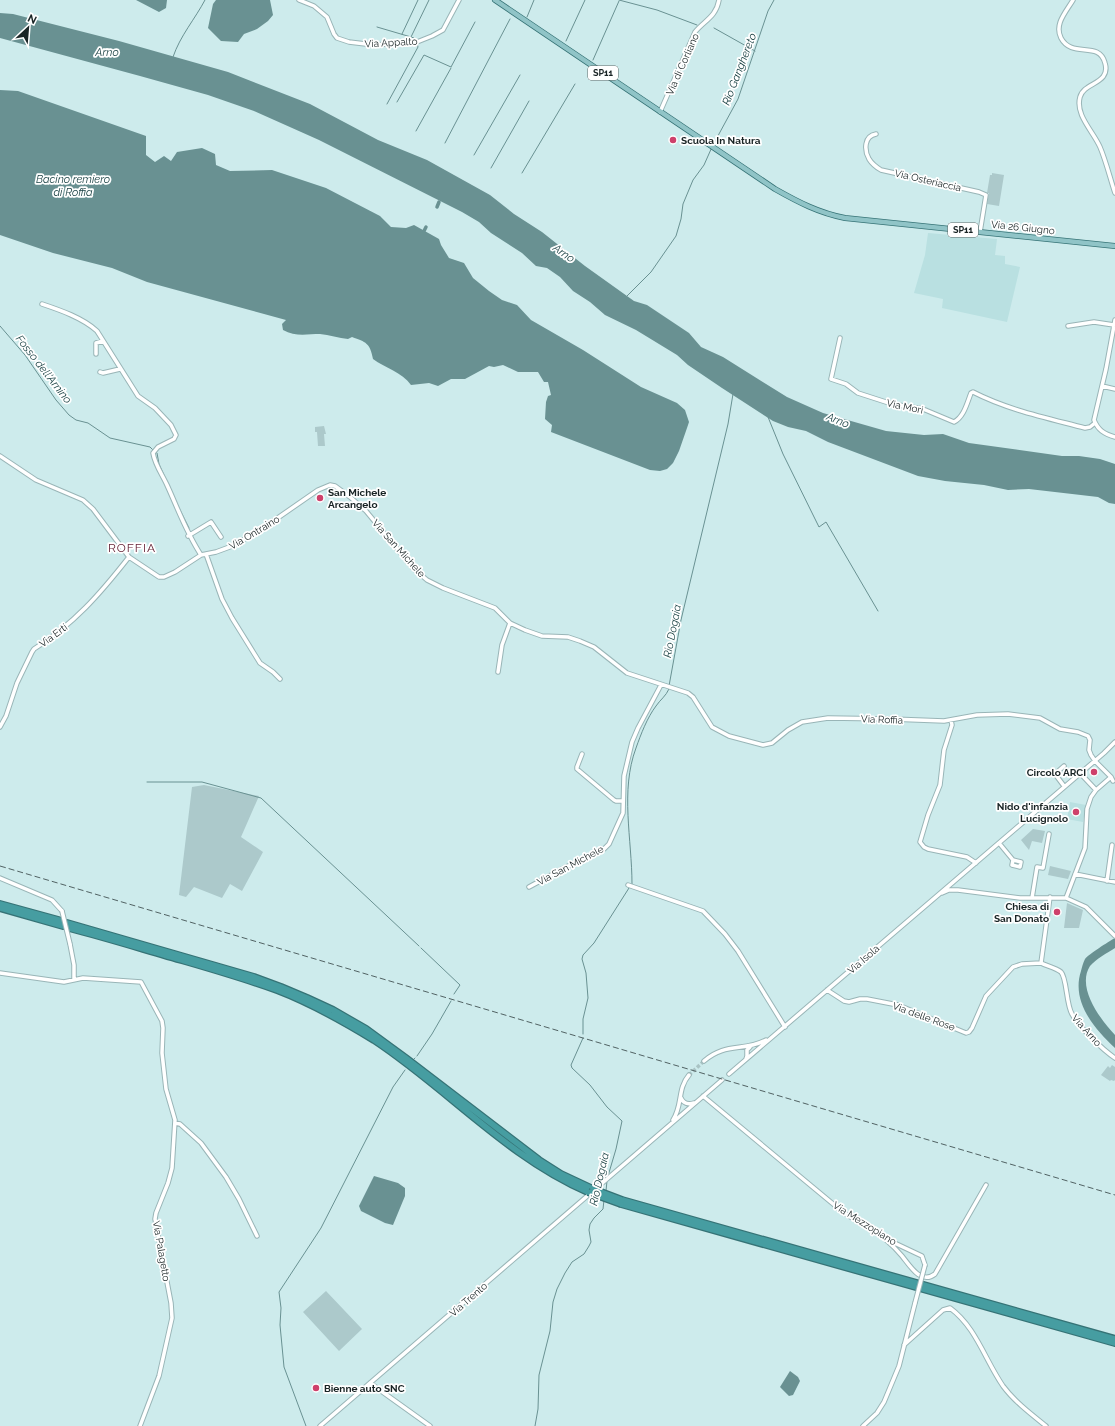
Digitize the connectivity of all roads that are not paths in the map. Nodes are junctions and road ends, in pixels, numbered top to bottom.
1 (299, 0) edge
2 (459, 0) edge
3 (495, 0) edge
4 (719, 0) edge
5 (1073, 0) edge
6 (660, 112) junction
7 (876, 134) dead end
8 (1115, 193) edge
9 (980, 232) junction
10 (1115, 246) edge
11 (42, 304) dead end
12 (1115, 320) edge
13 (1114, 325) junction
14 (1068, 326) dead end
15 (840, 338) dead end
16 (103, 341) junction
17 (96, 354) dead end
18 (120, 369) junction
19 (100, 372) dead end
20 (1102, 386) junction
21 (1115, 389) edge
22 (1095, 423) junction
23 (1115, 436) edge
24 (0, 456) edge
25 (335, 486) joint
26 (188, 536) junction
27 (221, 538) dead end
28 (206, 554) junction
29 (200, 555) junction
30 (129, 557) junction
31 (510, 623) junction
32 (498, 672) dead end
33 (280, 679) dead end
34 (661, 685) junction
35 (666, 687) joint
36 (951, 720) junction
37 (0, 727) edge
38 (1115, 742) edge
39 (582, 754) dead end
40 (1095, 761) junction
41 (1064, 766) dead end
42 (1080, 773) junction
43 (1111, 777) junction
44 (1113, 782) dead end
45 (1064, 786) junction
46 (1096, 790) junction
47 (622, 801) junction
48 (1049, 834) dead end
49 (999, 843) junction
50 (1112, 846) dead end
51 (1013, 860) dead end
52 (976, 863) junction
53 (1075, 874) junction
54 (0, 878) edge
55 (959, 878) junction
56 (954, 881) junction
57 (1107, 881) junction
58 (1115, 882) edge
59 (628, 885) dead end
60 (529, 887) dead end
61 (956, 890) junction
62 (936, 897) junction
63 (1050, 897) junction
64 (1032, 898) junction
65 (1066, 898) junction
66 (0, 904) edge
67 (0, 908) edge
68 (65, 924) junction
69 (1115, 935) edge
70 (1041, 963) junction
71 (0, 973) edge
72 (74, 980) junction
73 (827, 990) junction
74 (785, 1027) junction
75 (772, 1036) junction
76 (750, 1046) junction
77 (737, 1048) junction
78 (749, 1053) junction
79 (1115, 1058) edge
80 (704, 1061) tunnel mouth
81 (729, 1074) dead end
82 (689, 1075) tunnel mouth
83 (722, 1080) dead end
84 (680, 1095) junction
85 (703, 1096) junction
86 (680, 1105) junction
87 (688, 1106) junction
88 (175, 1123) junction
89 (667, 1127) junction
90 (986, 1185) dead end
91 (622, 1202) junction
92 (879, 1234) junction
93 (257, 1236) dead end
94 (1115, 1339) edge
95 (1115, 1344) edge
96 (904, 1345) junction
97 (370, 1383) junction
98 (140, 1426) edge
99 (320, 1426) edge
100 (430, 1426) edge
101 (863, 1426) edge
102 (1046, 1426) edge

1 - 2 street, Via Appalto
3 - 6 main road, SP11
4 - 6 street, Via di Corliano
5 - 8 street
6 - 9 main road, Via 26 Giugno / SP11
7 - 9 street, Via Osteriaccia
9 - 10 main road, Via 26 Giugno / SP11
11 - 16 street
12 - 13 street
13 - 14 street
13 - 20 street
15 - 22 street, Via Mori
16 - 17 street
16 - 18 street
18 - 19 street
18 - 26 street
20 - 21 street
20 - 22 street
22 - 23 street
24 - 30 street, Via Ontraino
25 - 28 street, Via Ontraino
25 - 31 street, Via San Michele
26 - 27 street
26 - 29 street
28 - 29 street, Via Ontraino
28 - 33 street
29 - 30 street, Via Ontraino
30 - 37 street, Via Erti
31 - 32 street
31 - 34 street, Via San Michele
34 - 35 street, Via San Michele
34 - 47 street, Via San Michele
35 - 36 street, Via Roffia
36 - 40 street, Via Roffia
36 - 52 street
38 - 40 street, Via Isola
39 - 47 street
40 - 42 street, Via Isola
40 - 43 street
41 - 45 street
42 - 45 street, Via Isola
42 - 46 street
43 - 44 street
43 - 46 street
45 - 49 street, Via Isola
46 - 53 street
47 - 60 street, Via San Michele
48 - 64 street
49 - 51 street
49 - 52 street, Via Isola
50 - 57 street
52 - 55 street, Via Isola
53 - 57 street
53 - 65 street
54 - 72 street, bridge
55 - 56 street, Via Isola
55 - 61 street
56 - 61 street
56 - 62 street, Via Isola
57 - 58 street
59 - 74 street
61 - 62 street
61 - 64 street
62 - 73 street, Via Isola
63 - 64 street
63 - 65 street
63 - 70 street
65 - 69 street
66 - 68 highway
67 - 68 highway
68 - 91 highway, bridge
70 - 73 street, Via delle Rose
70 - 79 street, Via Arno
71 - 72 street, Via Palagetto
72 - 88 street, Via Palagetto
73 - 74 street, Via Isola
74 - 75 street, Via Isola
75 - 76 street, Via Isola
75 - 78 street, Via Isola
76 - 77 street, Via Isola
76 - 78 street, Via Isola
76 - 78 street
77 - 78 street
77 - 80 street, Via Isola
78 - 81 street, Via Isola
82 - 84 street
83 - 85 street
84 - 86 street
84 - 87 street
85 - 87 street
85 - 92 street, Via Mezzopiano
86 - 87 street
86 - 87 street
86 - 89 street
87 - 89 street
88 - 93 street
88 - 98 street, Via Palagetto
89 - 97 street, Via Trento
90 - 92 street
91 - 94 highway
91 - 95 highway
92 - 96 street, Via Mezzopiano, bridge
96 - 101 street, Via Mezzopiano
96 - 102 street
97 - 99 street, Via Trento
97 - 100 street

